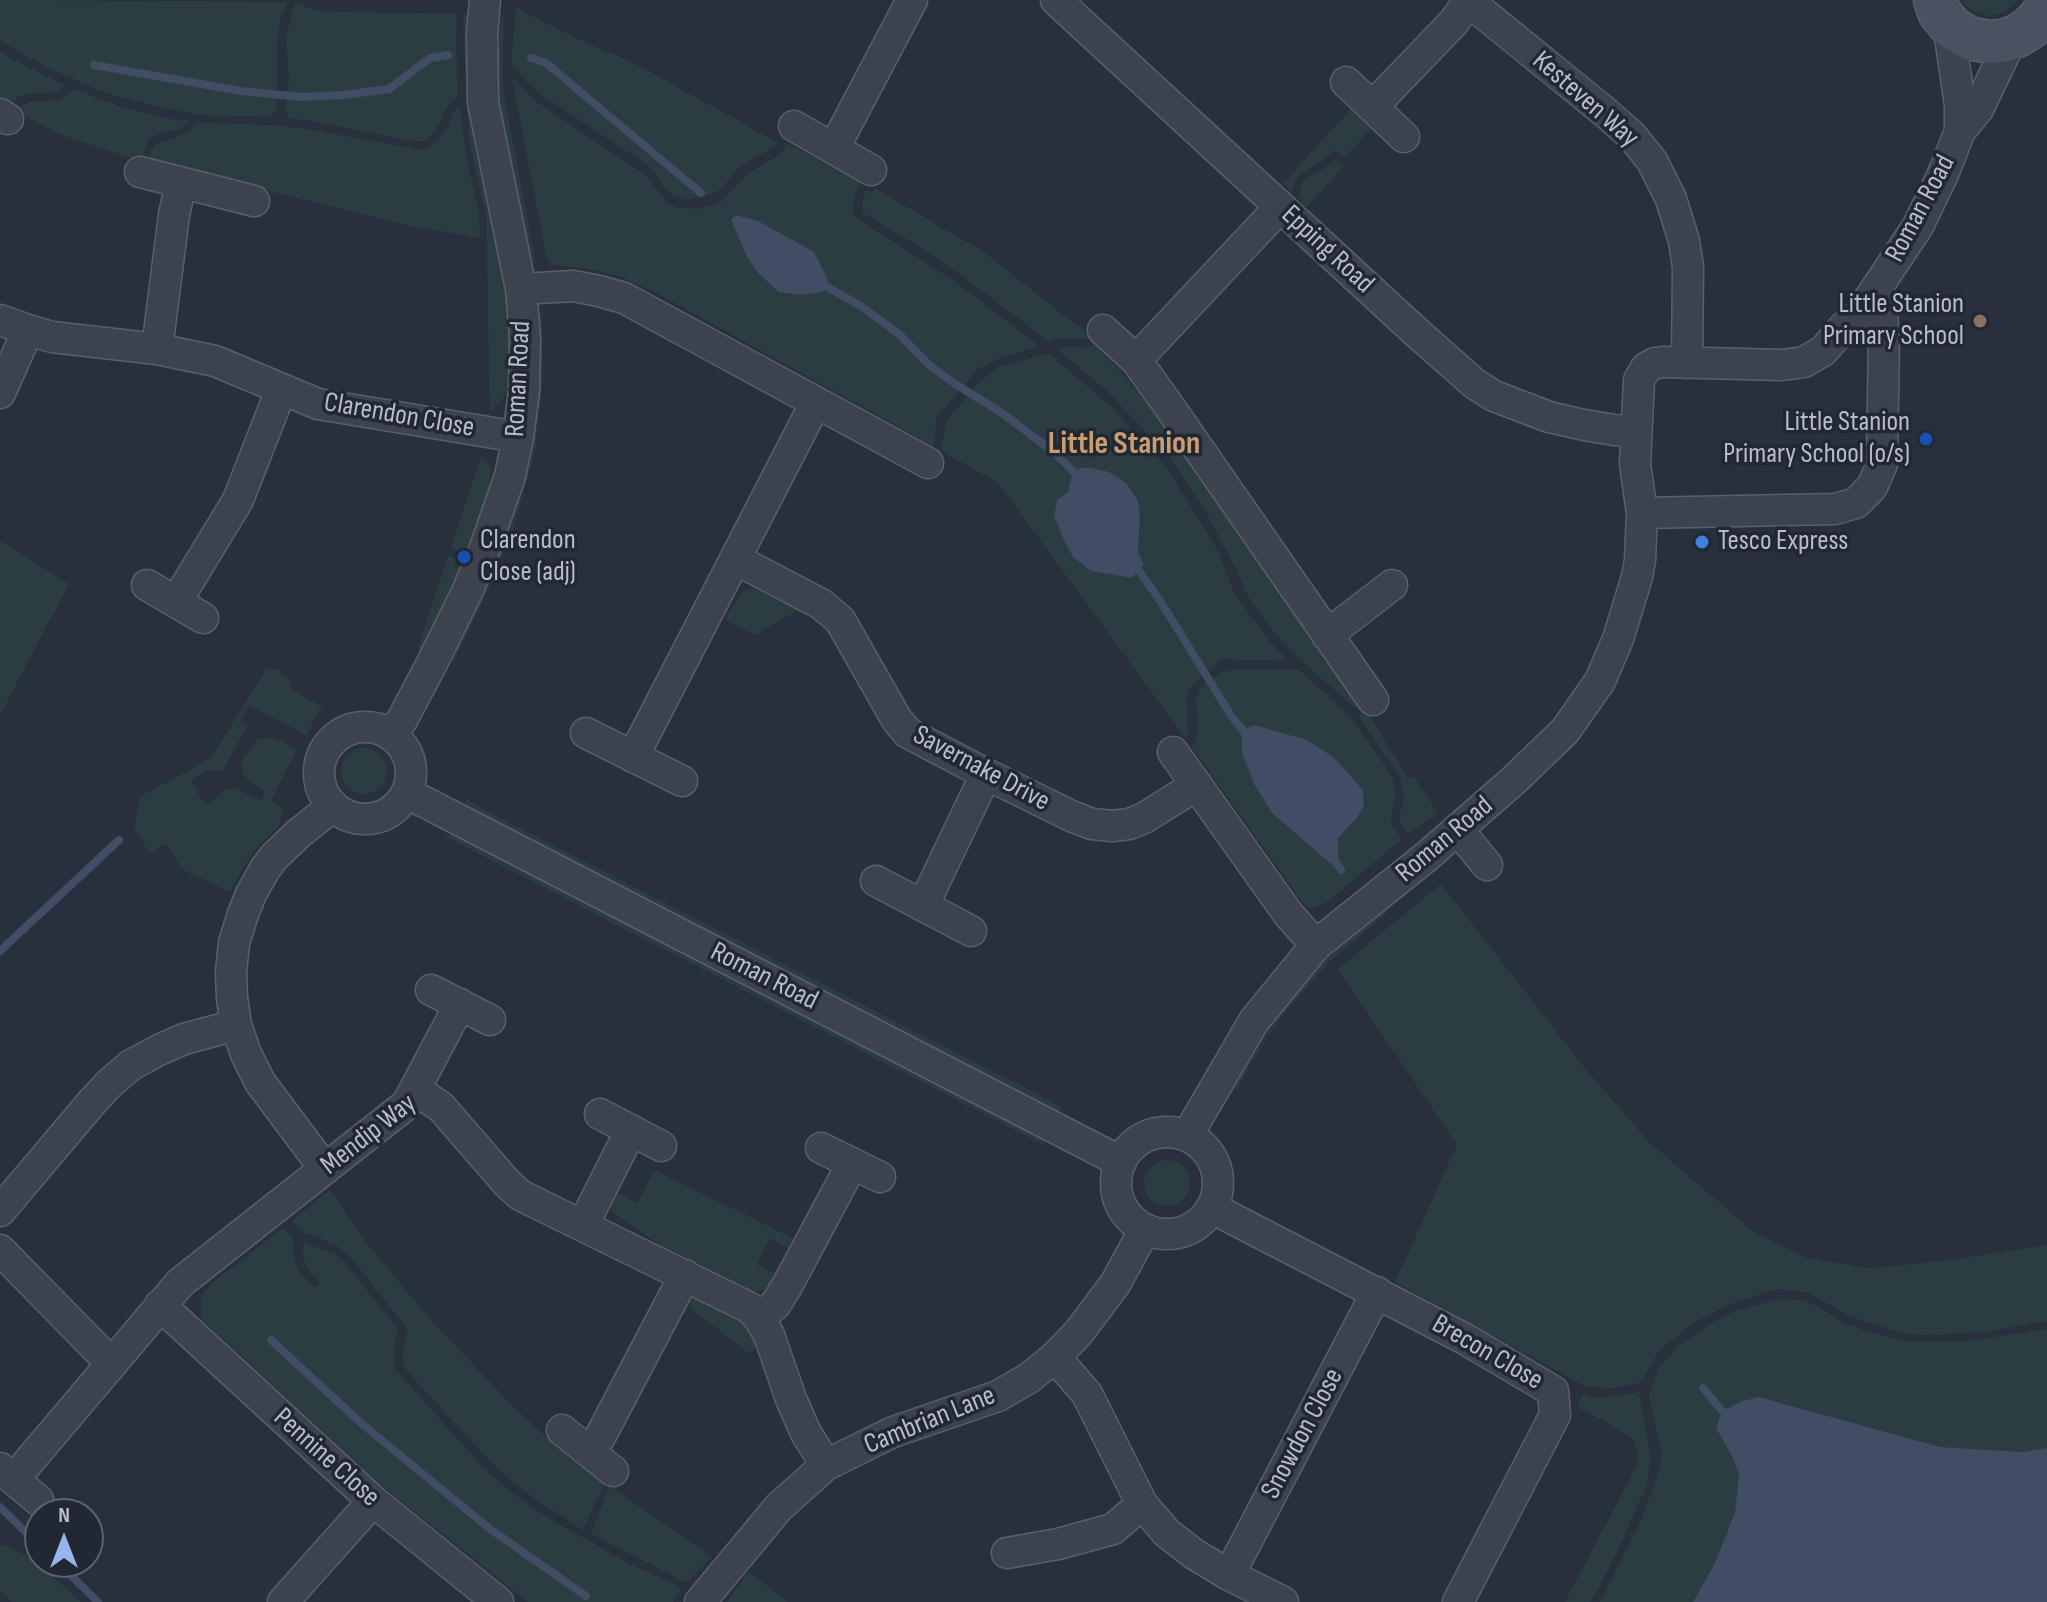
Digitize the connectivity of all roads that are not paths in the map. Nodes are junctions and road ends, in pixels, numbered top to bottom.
1 (485, 0) edge
2 (912, 0) edge
3 (1056, 0) edge
4 (1468, 1) edge
5 (2047, 5) edge
6 (1942, 12) edge
7 (2012, 38) junction
8 (1346, 82) dead end
9 (1373, 106) junction
10 (794, 126) dead end
11 (1960, 131) junction
12 (1404, 137) dead end
13 (834, 148) junction
14 (871, 170) dead end
15 (140, 172) dead end
16 (181, 183) junction
17 (254, 201) dead end
18 (1280, 207) junction
19 (1879, 285) junction
20 (521, 289) junction
21 (14, 325) edge
22 (1103, 330) dead end
23 (157, 349) junction
24 (1136, 360) junction
25 (1687, 363) junction
26 (281, 390) junction
27 (0, 393) edge
28 (816, 402) junction
29 (1636, 431) junction
30 (518, 437) junction
31 (928, 463) dead end
32 (1642, 513) junction
33 (735, 559) junction
34 (147, 585) dead end
35 (1392, 585) dead end
36 (176, 602) junction
37 (203, 618) dead end
38 (1327, 635) junction
39 (1373, 700) dead end
40 (586, 733) dead end
41 (391, 734) junction
42 (1173, 752) dead end
43 (633, 757) junction
44 (986, 774) junction
45 (682, 781) dead end
46 (1197, 785) junction
47 (407, 793) junction
48 (333, 806) junction
49 (1458, 830) junction
50 (1487, 865) dead end
51 (876, 881) dead end
52 (923, 906) junction
53 (971, 931) dead end
54 (1316, 945) junction
55 (431, 990) dead end
56 (460, 1004) junction
57 (490, 1020) dead end
58 (236, 1025) junction
59 (416, 1090) junction
60 (600, 1114) dead end
61 (631, 1130) junction
62 (1187, 1136) junction
63 (661, 1146) dead end
64 (821, 1148) dead end
65 (1121, 1162) junction
66 (852, 1164) junction
67 (325, 1169) junction
68 (880, 1177) dead end
69 (1212, 1208) junction
70 (0, 1211) edge
71 (583, 1225) junction
72 (1145, 1229) junction
73 (0, 1250) edge
74 (685, 1275) junction
75 (1377, 1292) junction
76 (160, 1305) junction
77 (759, 1318) junction
78 (1055, 1357) junction
79 (111, 1363) junction
80 (562, 1430) dead end
81 (589, 1452) junction
82 (826, 1465) junction
83 (613, 1471) dead end
84 (7, 1474) edge
85 (36, 1498) edge
86 (373, 1501) junction
87 (1142, 1504) junction
88 (1007, 1553) dead end
89 (1229, 1575) junction
90 (283, 1602) edge
91 (498, 1602) edge
92 (700, 1602) edge
93 (1283, 1602) edge
94 (1458, 1602) edge

1 - 20 street, Roman Road
2 - 13 street
3 - 18 street, Epping Road
4 - 9 street
4 - 25 street, Kesteven Way
5 - 7 street
6 - 7 street
6 - 11 street, Roman Road
7 - 11 street, Roman Road
8 - 9 street
9 - 12 street
10 - 13 street
11 - 19 street, Roman Road
13 - 14 street
15 - 16 street
16 - 17 street
16 - 23 street
18 - 24 street
18 - 29 street, Epping Road
19 - 25 street, Roman Road
19 - 32 street, Roman Road
20 - 28 street
20 - 30 street, Roman Road
21 - 23 street, Clarendon Close
21 - 27 street, Clarendon Close
22 - 24 street
23 - 26 street, Clarendon Close
24 - 38 street
25 - 29 street, Roman Road
26 - 30 street, Clarendon Close
26 - 36 street
28 - 31 street
28 - 33 street
29 - 32 street, Roman Road
30 - 41 street, Roman Road
32 - 49 street, Roman Road
33 - 43 street
33 - 44 street, Savernake Drive
34 - 36 street
35 - 38 street
36 - 37 street
38 - 39 street
40 - 43 street
41 - 47 street
41 - 48 street
42 - 46 street
43 - 45 street
44 - 46 street, Savernake Drive
44 - 52 street
46 - 54 street
47 - 48 street
47 - 65 street, Roman Road
48 - 58 street
49 - 50 street
49 - 54 street, Roman Road
51 - 52 street
52 - 53 street
54 - 62 street, Roman Road
55 - 56 street
56 - 57 street
56 - 59 street
58 - 67 street
58 - 70 street
59 - 67 street, Mendip Way
59 - 71 street, Mendip Way
60 - 61 street
61 - 63 street
61 - 71 street
62 - 65 street
62 - 69 street
64 - 66 street
65 - 72 street
66 - 68 street
66 - 77 street
67 - 76 street, Mendip Way
69 - 72 street
69 - 75 street, Brecon Close
71 - 74 street, Mendip Way
72 - 78 street, Cambrian Lane
73 - 79 street
74 - 77 street, Mendip Way
74 - 81 street
75 - 89 street, Snowdon Close
75 - 94 street, Brecon Close
76 - 79 street, Mendip Way
76 - 86 street, Pennine Close
77 - 82 street
78 - 82 street, Cambrian Lane
78 - 87 street
79 - 84 street, Mendip Way
80 - 81 street
81 - 83 street
82 - 92 street, Cambrian Lane
84 - 85 street, Mendip Way
86 - 90 street
86 - 91 street, Pennine Close
87 - 88 street
87 - 89 street
89 - 93 street

